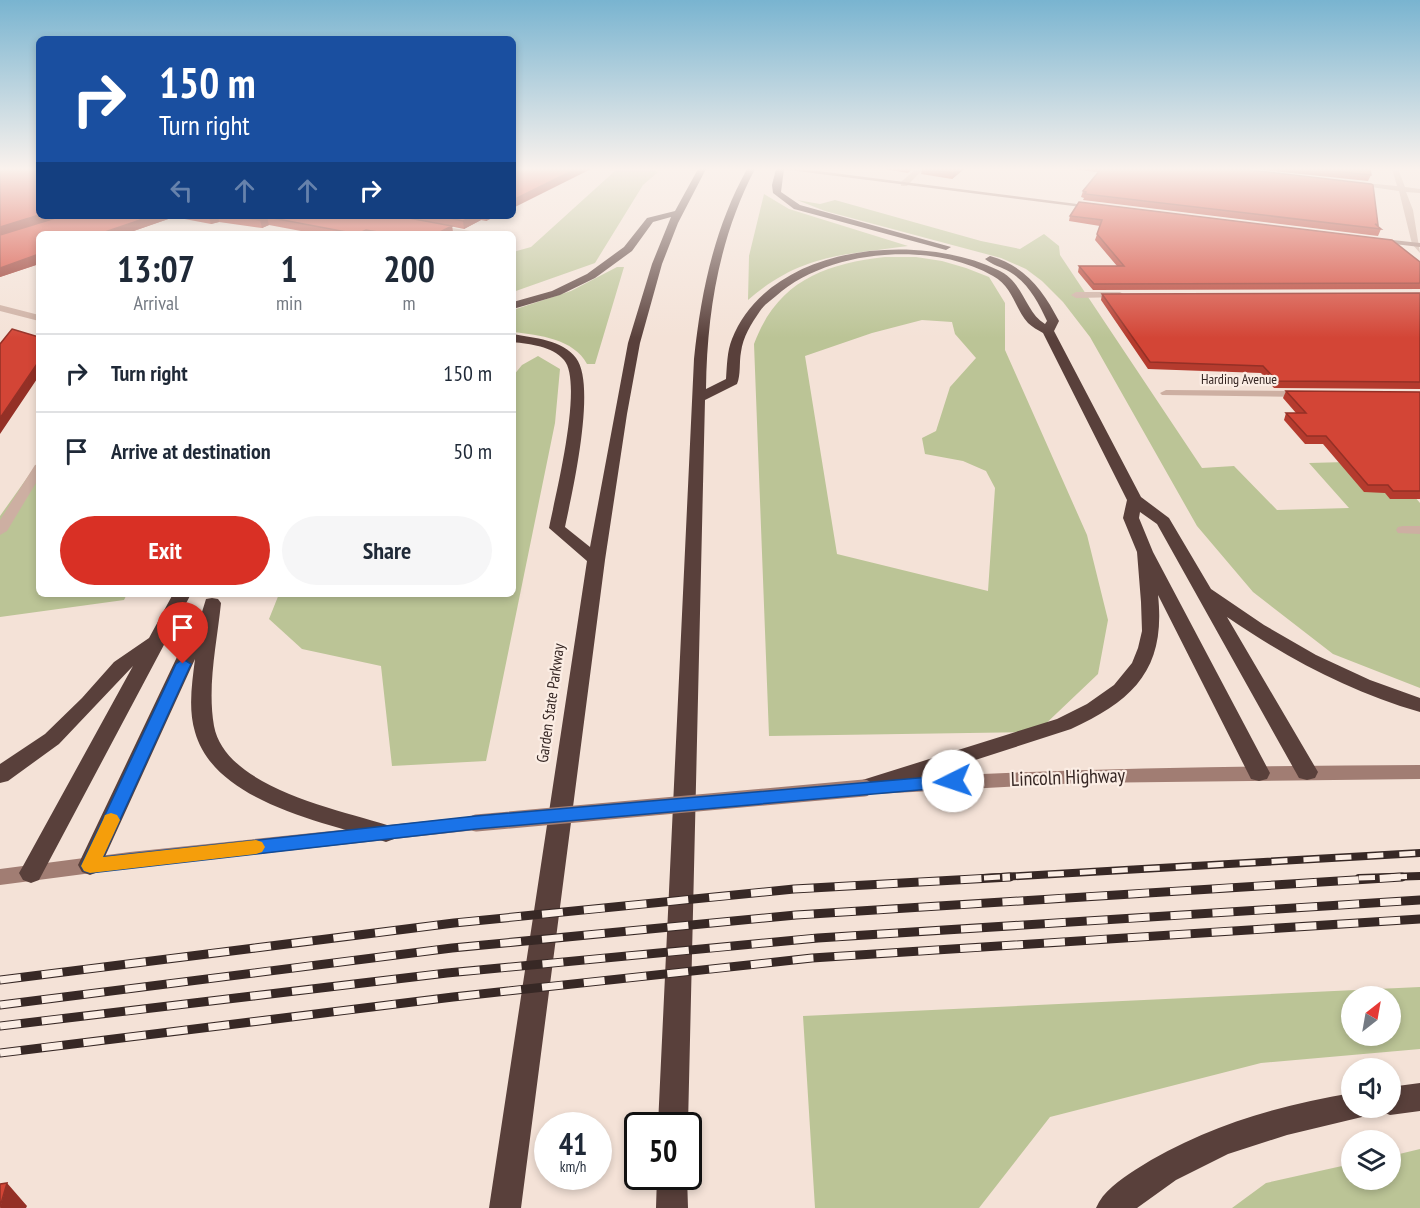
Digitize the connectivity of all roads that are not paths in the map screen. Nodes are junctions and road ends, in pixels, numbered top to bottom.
1 (429, 225) edge
2 (646, 225) edge
3 (673, 225) edge
4 (726, 225) edge
5 (866, 225) edge
6 (1413, 225) edge
7 (460, 231) edge
8 (1366, 239) edge
9 (1419, 246) edge
10 (1076, 295) dead end
11 (1135, 295) edge
12 (516, 305) edge
13 (0, 308) edge
14 (36, 317) edge
15 (1048, 331) junction
16 (516, 339) edge
17 (1166, 393) dead end
18 (1316, 394) edge
19 (697, 399) junction
20 (36, 473) edge
21 (1135, 500) junction
22 (1403, 530) dead end
23 (1420, 530) edge
24 (0, 531) edge
25 (1145, 552) junction
26 (596, 560) junction
27 (1199, 588) junction
28 (180, 597) edge
29 (214, 599) edge
30 (155, 640) junction
31 (1420, 705) edge
32 (1259, 772) junction
33 (1307, 772) junction
34 (1420, 772) edge
35 (0, 775) edge
36 (864, 788) junction
37 (386, 833) junction
38 (90, 866) junction
39 (32, 873) junction
40 (0, 877) edge
41 (1420, 1097) edge
42 (1401, 1100) edge
43 (1341, 1109) edge
44 (674, 1112) edge
45 (672, 1190) edge
46 (505, 1208) edge
47 (672, 1208) edge
48 (1112, 1208) edge

1 - 7 street
2 - 12 highway
3 - 26 highway, Garden State Parkway
4 - 19 highway
5 - 15 highway
6 - 9 street
8 - 9 main road
10 - 11 street
13 - 14 street
15 - 19 highway
15 - 21 highway
16 - 26 highway
17 - 18 street, Harding Avenue
19 - 44 highway
20 - 24 street
21 - 25 highway
21 - 27 highway
22 - 23 street
25 - 32 highway
25 - 36 highway
26 - 46 highway, Garden State Parkway
27 - 31 highway
27 - 33 highway
28 - 30 highway
29 - 37 highway
29 - 38 highway
30 - 35 highway
30 - 39 highway
32 - 33 main road, Lincoln Highway
32 - 36 main road, Lincoln Highway
33 - 34 main road, Lincoln Highway
36 - 37 main road, Lincoln Highway, bridge
37 - 38 main road, Lincoln Highway
38 - 39 main road, Lincoln Highway
39 - 40 main road, Lincoln Highway
41 - 42 highway
43 - 48 highway
45 - 47 highway

